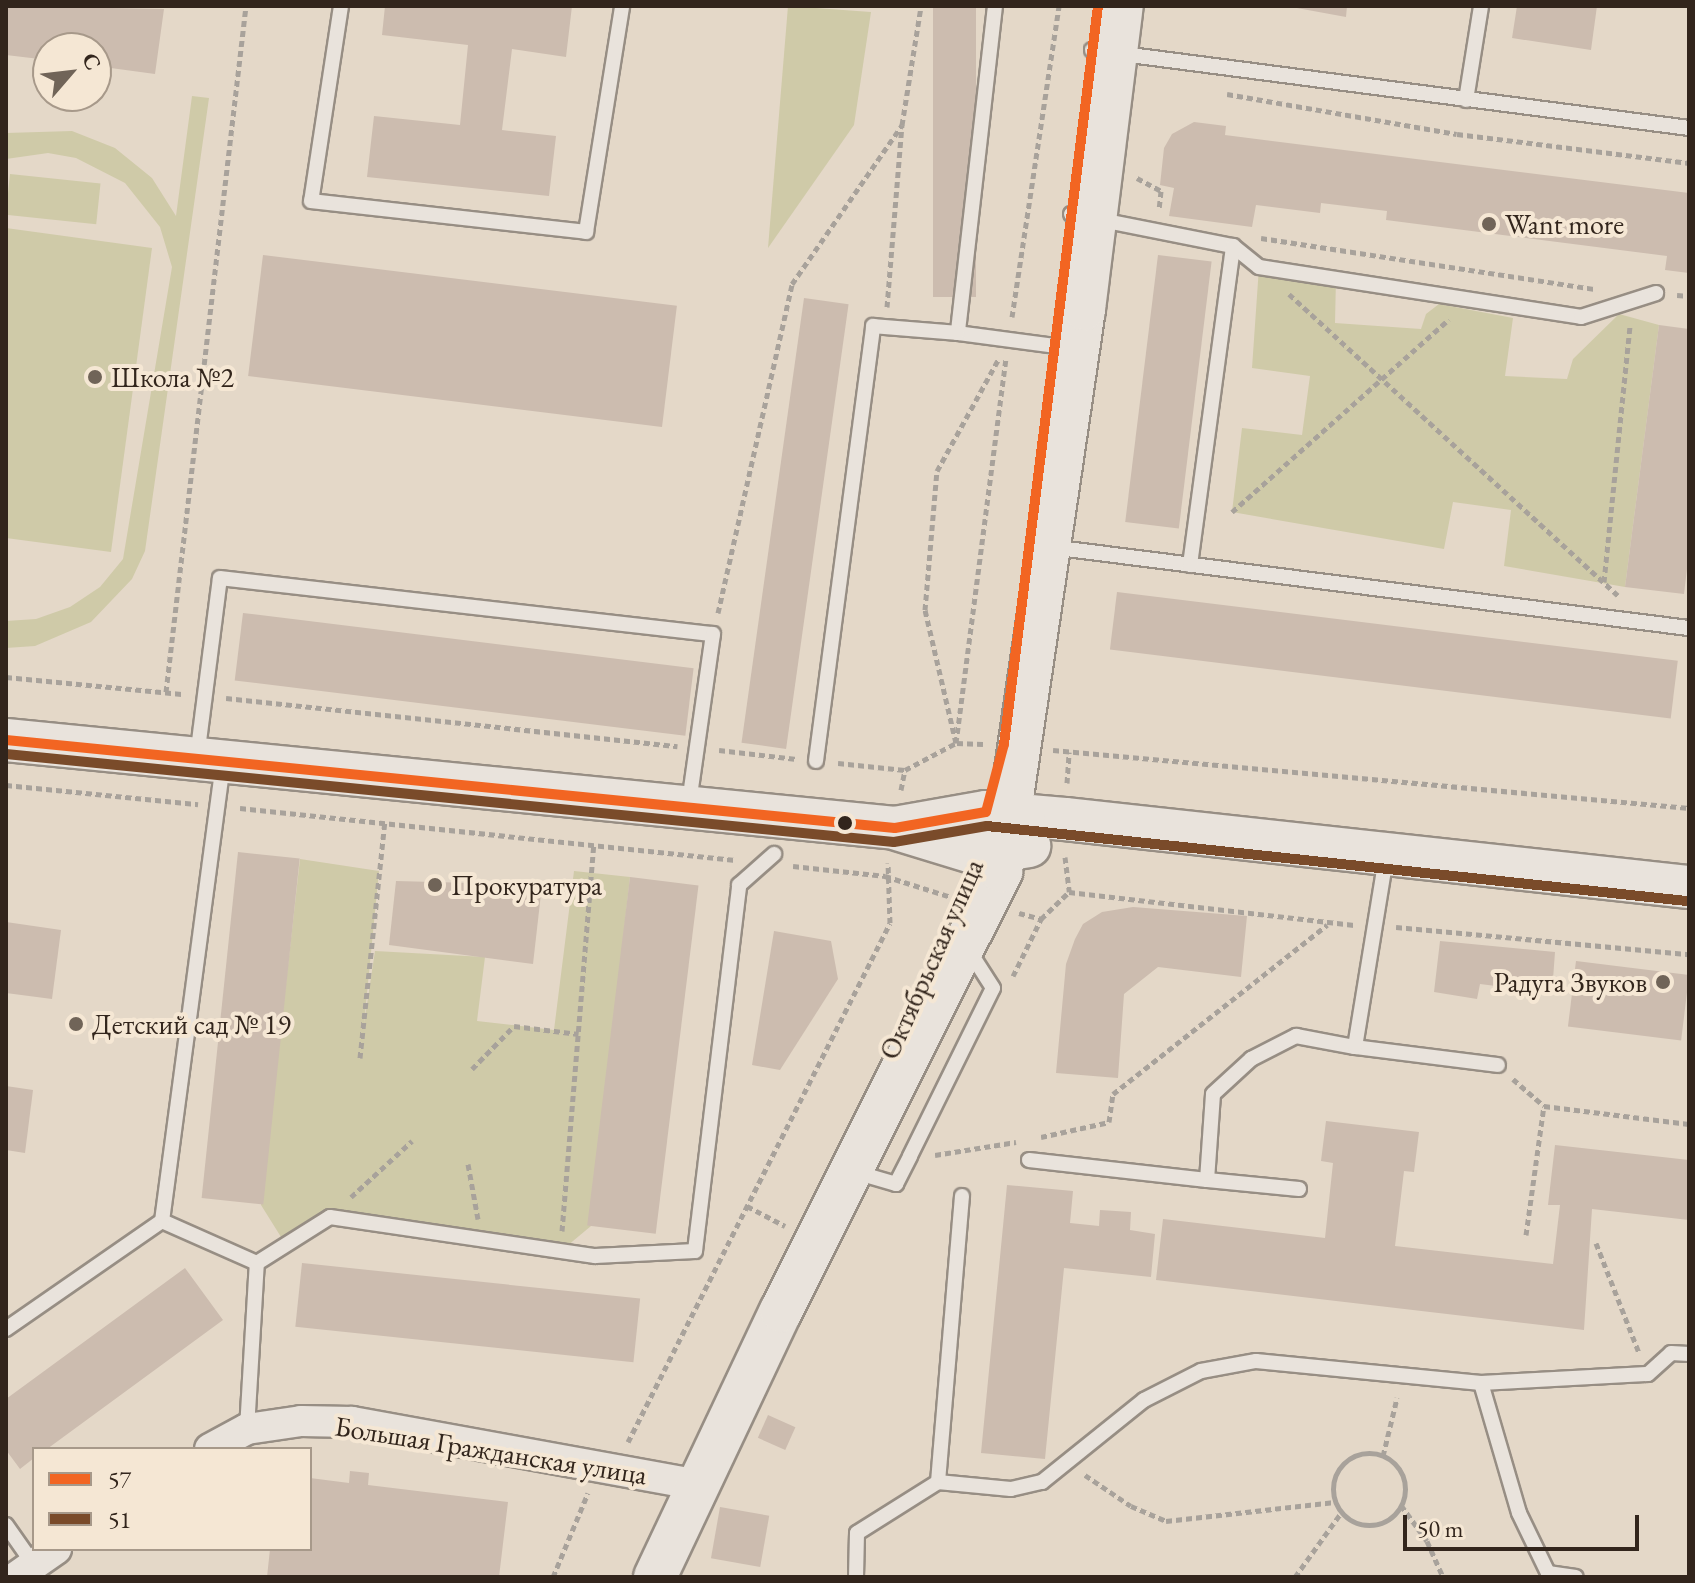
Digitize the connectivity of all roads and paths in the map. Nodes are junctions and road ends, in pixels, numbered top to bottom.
1 (246, 6) edge
2 (341, 6) edge
3 (622, 6) edge
4 (921, 6) edge
5 (995, 6) edge
6 (1059, 6) edge
7 (1098, 6) edge
8 (1122, 6) edge
9 (1481, 6) edge
10 (1104, 51) junction
11 (1211, 91) dead end
12 (1466, 100) junction
13 (902, 125) junction
14 (1689, 128) edge
15 (1689, 163) edge
16 (1126, 172) dead end
17 (1083, 216) junction
18 (1157, 221) dead end
19 (1250, 236) dead end
20 (1233, 246) junction
21 (1259, 267) junction
22 (1656, 293) dead end
23 (1470, 299) junction
24 (1632, 301) junction
25 (885, 327) junction
26 (958, 333) junction
27 (1009, 340) junction
28 (1055, 346) junction
29 (1382, 379) junction
30 (1232, 512) dead end
31 (1039, 547) junction
32 (1190, 565) junction
33 (1604, 582) junction
34 (1650, 625) junction
35 (1689, 628) edge
36 (713, 634) junction
37 (6, 677) edge
38 (166, 692) junction
39 (205, 696) junction
40 (6, 740) edge
41 (956, 743) junction
42 (1012, 745) junction
43 (697, 748) junction
44 (210, 760) junction
45 (816, 761) junction
46 (905, 770) junction
47 (6, 785) edge
48 (218, 806) junction
49 (689, 807) junction
50 (1689, 808) edge
51 (385, 821) junction
52 (895, 828) junction
53 (995, 833) junction
54 (594, 845) junction
55 (769, 859) junction
56 (1384, 866) junction
57 (885, 876) junction
58 (1689, 887) edge
59 (1069, 892) dead end
60 (1689, 916) edge
61 (966, 918) junction
62 (1327, 925) dead end
63 (579, 1034) junction
64 (1355, 1047) junction
65 (360, 1058) dead end
66 (1498, 1065) joint
67 (472, 1069) dead end
68 (1544, 1106) junction
69 (1689, 1124) edge
70 (1036, 1138) dead end
71 (412, 1141) dead end
72 (1021, 1141) dead end
73 (910, 1156) junction
74 (1029, 1160) dead end
75 (468, 1164) dead end
76 (844, 1168) junction
77 (1207, 1180) junction
78 (1299, 1189) dead end
79 (962, 1196) dead end
80 (330, 1217) junction
81 (162, 1221) junction
82 (1526, 1235) dead end
83 (481, 1240) junction
84 (1596, 1243) dead end
85 (561, 1251) junction
86 (257, 1263) junction
87 (6, 1329) edge
88 (1689, 1354) edge
89 (1648, 1374) junction
90 (1402, 1377) junction
91 (1481, 1383) junction
92 (247, 1429) junction
93 (214, 1447) edge
94 (1383, 1456) junction
95 (1067, 1463) junction
96 (613, 1469) junction
97 (682, 1482) junction
98 (938, 1482) junction
99 (1335, 1502) junction
100 (1401, 1505) junction
101 (1341, 1513) junction
102 (6, 1525) edge
103 (35, 1564) edge
104 (553, 1577) edge
105 (636, 1577) edge
106 (655, 1577) edge
107 (856, 1577) edge
108 (1295, 1577) edge
109 (1443, 1577) edge
110 (1576, 1577) edge

1 - 38 path
2 - 3 lane
4 - 13 path
5 - 26 lane
6 - 27 path
7 - 10 street, Октябрьская улица
8 - 10 street
9 - 12 lane
10 - 12 lane
10 - 17 street, Октябрьская улица
11 - 15 path
12 - 14 lane
13 - 25 path
13 - 36 path
16 - 18 path
17 - 20 lane
17 - 28 street, Октябрьская улица
17 - 31 street
19 - 24 path
20 - 21 lane
20 - 32 lane
21 - 23 lane
21 - 29 path
22 - 24 lane
23 - 24 lane
23 - 29 path
24 - 33 path
25 - 26 lane
25 - 45 lane
26 - 27 lane
27 - 28 lane
27 - 41 path
27 - 41 path
28 - 31 street, Октябрьская улица
29 - 30 path
29 - 33 path
31 - 32 lane
31 - 42 street, Октябрьская улица
32 - 34 lane
33 - 34 path
34 - 35 lane
36 - 39 lane
36 - 43 lane
37 - 38 path
38 - 39 path
39 - 43 path
39 - 44 lane
40 - 44 street
41 - 42 path
41 - 46 path
42 - 50 path
42 - 53 street, Октябрьская улица
43 - 45 path
43 - 49 lane
44 - 48 lane
44 - 49 street
45 - 46 path
46 - 52 path
47 - 48 path
48 - 51 path
48 - 81 lane
49 - 52 street
51 - 54 path
51 - 65 path
52 - 53 street
52 - 57 path
53 - 56 street
53 - 61 street, Октябрьская улица
54 - 55 path
54 - 63 path
55 - 57 path
55 - 85 lane
56 - 58 street
56 - 60 street
56 - 64 lane
57 - 61 path
57 - 96 path
59 - 61 path
61 - 73 lane
61 - 76 street, Октябрьская улица
62 - 70 path
63 - 67 path
63 - 85 path
64 - 66 lane
64 - 77 lane
66 - 68 path
68 - 69 path
68 - 82 path
71 - 80 path
72 - 73 path
73 - 76 lane
74 - 77 lane
75 - 83 path
76 - 97 street, Октябрьская улица
76 - 106 street
77 - 78 lane
79 - 98 lane
80 - 83 lane
80 - 86 lane
81 - 86 lane
81 - 87 lane
83 - 85 lane
84 - 89 path
86 - 92 lane
88 - 89 lane
89 - 91 lane
90 - 91 lane
90 - 94 path
90 - 95 lane
91 - 110 lane
92 - 93 street, Большая Гражданская улица
92 - 96 street, Большая Гражданская улица
94 - 99 path
94 - 100 path
95 - 98 lane
95 - 99 path
96 - 97 street, Большая Гражданская улица
96 - 104 path
97 - 105 street, Октябрьская улица
98 - 107 lane
99 - 101 path
100 - 101 path
100 - 109 path
101 - 108 path
102 - 103 lane

